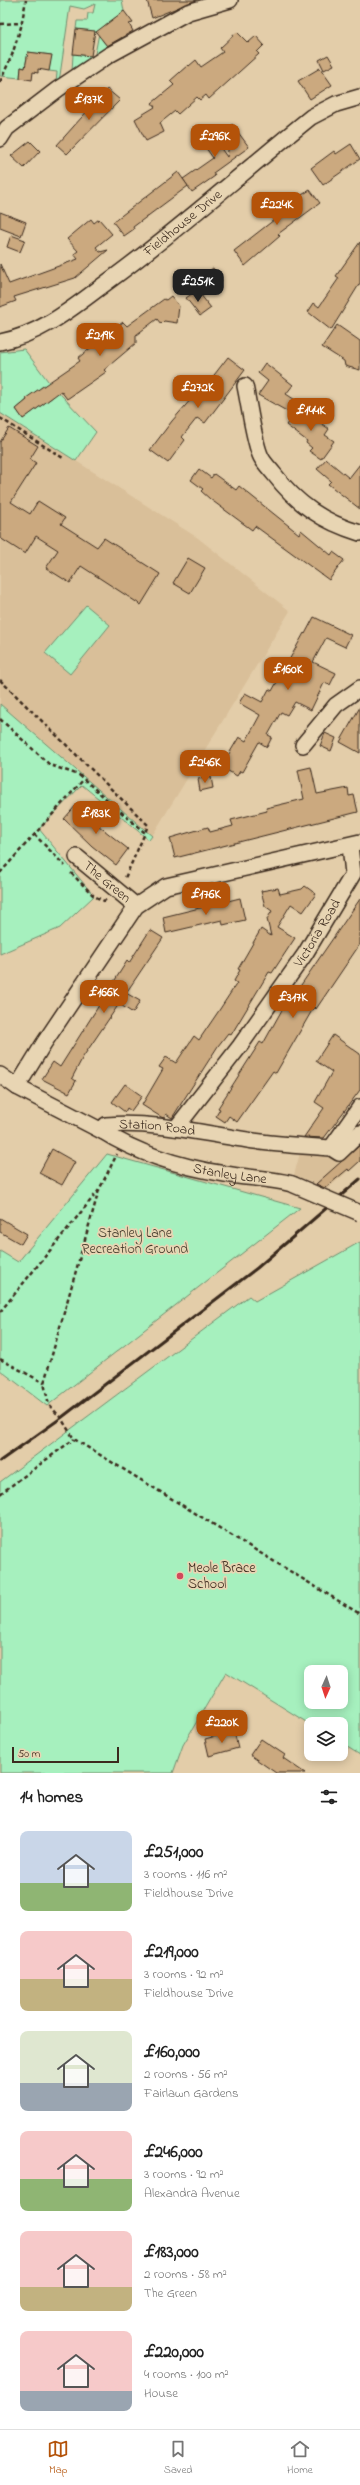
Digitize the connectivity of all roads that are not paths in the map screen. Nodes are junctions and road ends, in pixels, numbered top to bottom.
1 (230, 0) edge
2 (360, 97) edge
3 (0, 139) edge
4 (0, 342) edge
5 (245, 386) dead end
6 (360, 533) edge
7 (360, 688) edge
8 (304, 737) dead end
9 (355, 844) edge
10 (77, 857) dead end
11 (136, 906) junction
12 (0, 1075) edge
13 (17, 1088) junction
14 (360, 1107) edge
15 (176, 1128) junction
16 (102, 1131) junction
17 (360, 1134) edge
18 (331, 1148) junction
19 (360, 1213) edge

1 - 3 street
2 - 4 street, Fieldhouse Drive
5 - 6 street
7 - 8 street
9 - 11 street
9 - 15 street, Victoria Road
10 - 11 street, The Green
11 - 13 street
12 - 13 street, Station Road
13 - 16 street, Station Road
14 - 18 street
15 - 16 street, Station Road
15 - 18 street, Station Road
16 - 19 street, Stanley Lane, bridge
17 - 18 street, Station Road

